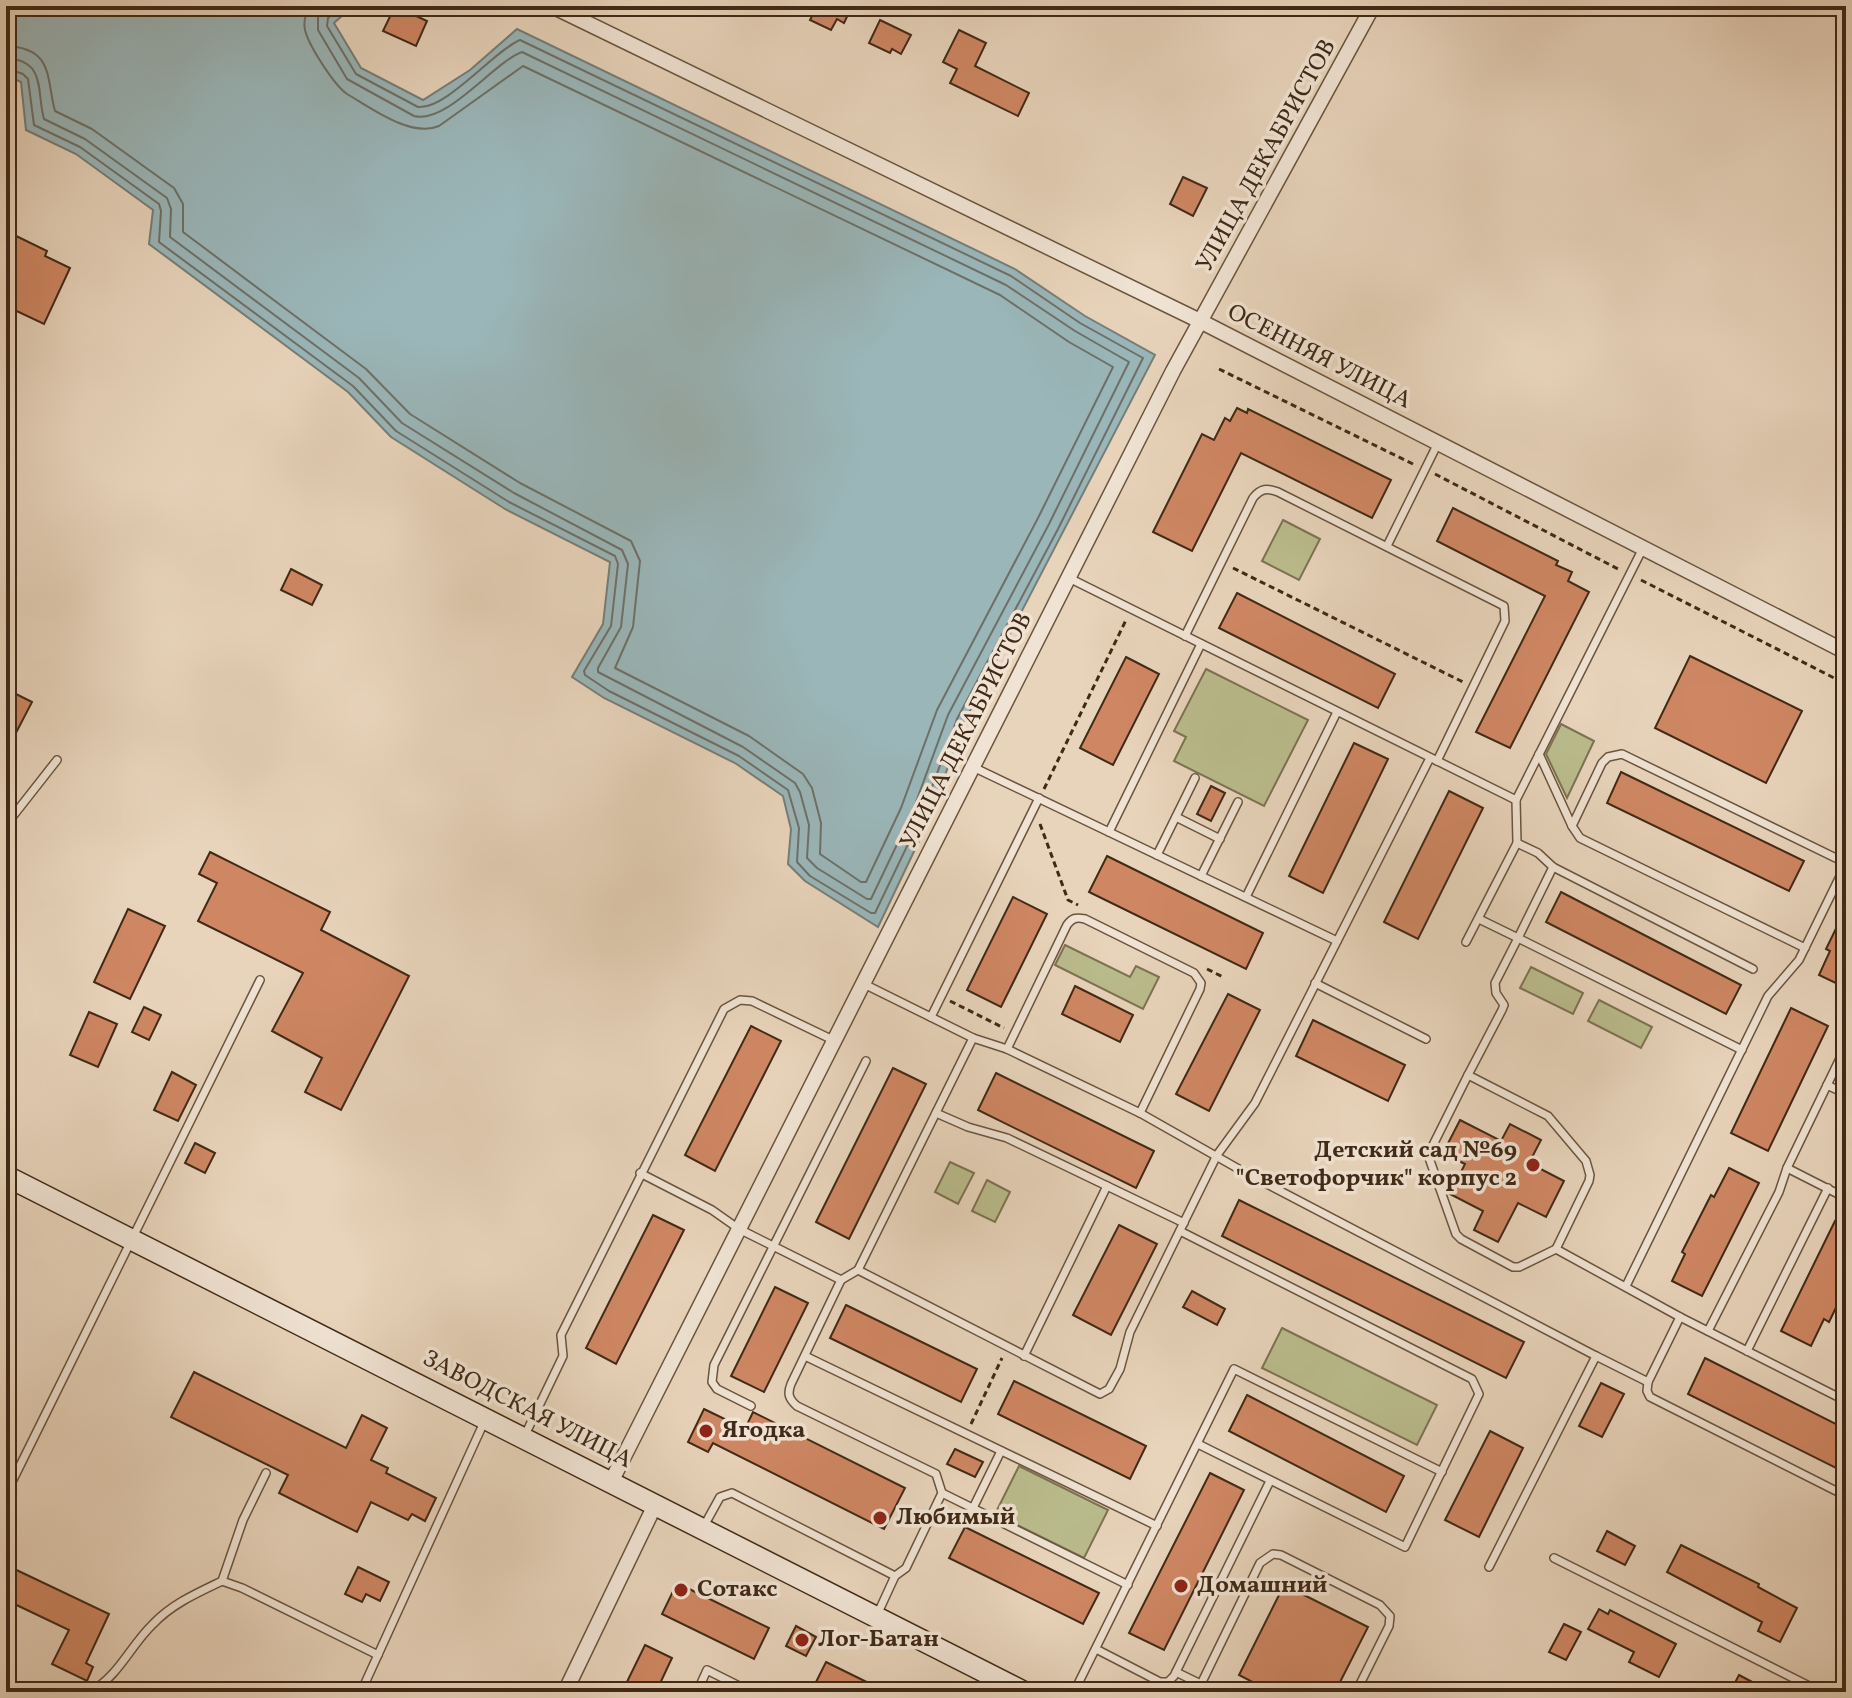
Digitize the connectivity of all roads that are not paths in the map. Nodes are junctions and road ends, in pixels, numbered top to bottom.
1 (552, 6) edge
2 (1373, 6) edge
3 (1202, 322) junction
4 (1438, 443) junction
5 (1387, 546) junction
6 (1643, 547) junction
7 (1069, 578) junction
8 (1185, 636) junction
9 (1201, 644) junction
10 (1846, 652) edge
11 (1337, 712) junction
12 (1539, 754) junction
13 (57, 760) dead end
14 (1433, 760) junction
15 (973, 767) junction
16 (1195, 778) dead end
17 (1039, 798) junction
18 (1516, 800) junction
19 (1238, 802) dead end
20 (1176, 817) junction
21 (6, 825) edge
22 (1572, 826) junction
23 (1109, 832) junction
24 (1220, 839) junction
25 (1517, 843) junction
26 (1157, 855) junction
27 (1846, 864) edge
28 (1553, 867) junction
29 (1201, 876) junction
30 (1246, 897) junction
31 (1479, 919) junction
32 (1518, 938) junction
33 (1337, 941) junction
34 (1466, 942) dead end
35 (1805, 948) junction
36 (1753, 969) dead end
37 (260, 980) dead end
38 (864, 983) junction
39 (1315, 983) junction
40 (931, 1017) junction
41 (973, 1038) junction
42 (1426, 1039) dead end
43 (833, 1040) junction
44 (1846, 1046) edge
45 (1007, 1049) junction
46 (1742, 1050) junction
47 (866, 1061) dead end
48 (1468, 1075) junction
49 (1827, 1085) junction
50 (1846, 1094) edge
51 (936, 1113) junction
52 (1140, 1113) junction
53 (1217, 1155) junction
54 (1787, 1168) junction
55 (640, 1173) junction
56 (6, 1176) edge
57 (1107, 1186) junction
58 (1828, 1188) junction
59 (1846, 1198) edge
60 (1182, 1227) junction
61 (739, 1229) junction
62 (133, 1239) junction
63 (773, 1247) junction
64 (1556, 1249) junction
65 (858, 1270) junction
66 (841, 1280) junction
67 (1626, 1286) junction
68 (1680, 1317) junction
69 (1708, 1331) junction
70 (1747, 1351) junction
71 (805, 1356) junction
72 (1024, 1356) junction
73 (1596, 1356) junction
74 (1648, 1382) junction
75 (1846, 1401) edge
76 (751, 1406) dead end
77 (486, 1418) junction
78 (524, 1437) junction
79 (1198, 1444) junction
80 (1001, 1451) junction
81 (1442, 1472) junction
82 (266, 1473) dead end
83 (1270, 1481) junction
84 (611, 1482) junction
85 (942, 1493) junction
86 (6, 1494) edge
87 (1846, 1496) edge
88 (655, 1505) junction
89 (973, 1508) junction
90 (1157, 1526) junction
91 (703, 1529) junction
92 (1554, 1558) dead end
93 (1489, 1567) dead end
94 (895, 1576) junction
95 (222, 1581) junction
96 (1128, 1585) junction
97 (876, 1617) junction
98 (1096, 1649) junction
99 (378, 1655) junction
100 (1176, 1672) junction
101 (6, 1683) edge
102 (1201, 1684) junction
103 (25, 1692) edge
104 (90, 1692) edge
105 (361, 1692) edge
106 (565, 1692) edge
107 (697, 1692) edge
108 (751, 1692) edge
109 (1024, 1692) edge
110 (1074, 1692) edge
111 (1217, 1692) edge
112 (1356, 1692) edge
113 (1821, 1692) edge

1 - 3 street, ОСЕННЯЯ УЛИЦА
2 - 3 street, УЛИЦА ДЕКАБРИСТОВ
3 - 4 street, ОСЕННЯЯ УЛИЦА
3 - 7 street, УЛИЦА ДЕКАБРИСТОВ
4 - 5 lane
4 - 6 street, ОСЕННЯЯ УЛИЦА
5 - 8 lane
5 - 14 lane
6 - 10 street, ОСЕННЯЯ УЛИЦА
6 - 12 lane
7 - 8 lane
7 - 15 street, УЛИЦА ДЕКАБРИСТОВ
8 - 9 lane
9 - 11 lane
9 - 23 lane
11 - 14 lane
11 - 30 lane
12 - 18 lane
12 - 22 lane
13 - 21 lane
14 - 18 lane
14 - 33 lane
15 - 17 lane
15 - 38 street, УЛИЦА ДЕКАБРИСТОВ
16 - 20 lane
17 - 23 lane
17 - 40 lane
18 - 25 lane
19 - 24 lane
20 - 24 lane
20 - 26 lane
22 - 27 lane
22 - 35 lane
23 - 26 lane
24 - 29 lane
25 - 28 lane
25 - 31 lane
26 - 29 lane
27 - 35 lane
28 - 32 lane
28 - 36 lane
29 - 30 lane
30 - 33 lane
31 - 32 lane
31 - 34 lane
32 - 46 lane
32 - 48 lane
33 - 39 lane
35 - 46 lane
37 - 62 lane
38 - 40 lane
38 - 43 street, УЛИЦА ДЕКАБРИСТОВ
39 - 42 lane
39 - 53 lane
40 - 41 lane
41 - 45 lane
41 - 51 lane
43 - 55 lane
43 - 61 street, УЛИЦА ДЕКАБРИСТОВ
44 - 49 lane
45 - 52 lane
45 - 52 lane
46 - 67 lane
47 - 63 lane
48 - 64 lane
48 - 64 lane
49 - 50 lane
49 - 54 lane
51 - 57 lane
51 - 65 lane
52 - 53 lane
53 - 60 lane
53 - 73 lane
54 - 58 lane
54 - 69 lane
55 - 61 lane
55 - 78 lane
56 - 62 street, ЗАВОДСКАЯ УЛИЦА
57 - 60 lane
57 - 72 lane
58 - 59 lane
58 - 70 lane
60 - 72 lane
60 - 81 lane
61 - 63 lane
61 - 84 street, УЛИЦА ДЕКАБРИСТОВ
62 - 77 street, ЗАВОДСКАЯ УЛИЦА
62 - 86 lane
63 - 66 lane
63 - 76 lane
64 - 67 lane
65 - 66 lane
65 - 72 lane
66 - 71 lane
67 - 68 lane
68 - 69 lane
68 - 74 lane
69 - 70 lane
70 - 75 lane
71 - 80 lane
71 - 85 lane
73 - 74 lane
73 - 93 lane
74 - 87 lane
77 - 78 street, ЗАВОДСКАЯ УЛИЦА
77 - 99 lane
78 - 84 street, ЗАВОДСКАЯ УЛИЦА
79 - 81 lane
79 - 83 lane
79 - 90 lane
80 - 89 lane
80 - 90 lane
81 - 83 lane
82 - 95 lane
83 - 100 lane
84 - 88 street, ЗАВОДСКАЯ УЛИЦА
85 - 89 lane
85 - 94 lane
88 - 91 street, ЗАВОДСКАЯ УЛИЦА
88 - 106 street
89 - 96 lane
90 - 96 lane
91 - 94 lane
91 - 97 street, ЗАВОДСКАЯ УЛИЦА
92 - 113 lane
94 - 97 lane
95 - 99 lane
95 - 104 lane
96 - 98 lane
97 - 109 street, ЗАВОДСКАЯ УЛИЦА
98 - 100 lane
98 - 110 lane
99 - 105 lane
100 - 102 lane
101 - 103 lane
102 - 111 lane
102 - 112 lane
107 - 108 lane

